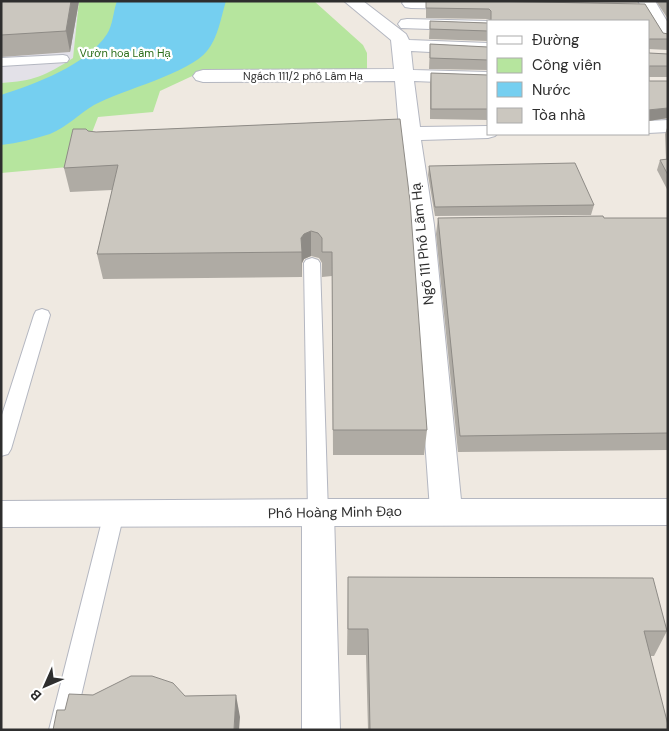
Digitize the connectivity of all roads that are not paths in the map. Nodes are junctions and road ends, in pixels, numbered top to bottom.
1 (352, 1) edge
2 (412, 2) edge
3 (481, 4) edge
4 (642, 5) edge
5 (487, 26) edge
6 (659, 32) edge
7 (403, 35) junction
8 (487, 49) edge
9 (63, 59) dead end
10 (1, 62) edge
11 (404, 75) junction
12 (203, 76) dead end
13 (487, 78) edge
14 (668, 126) edge
15 (649, 127) edge
16 (487, 132) edge
17 (410, 134) junction
18 (370, 136) edge
19 (312, 263) dead end
20 (42, 315) dead end
21 (1, 450) edge
22 (446, 510) junction
23 (668, 512) edge
24 (114, 513) junction
25 (318, 513) junction
26 (1, 514) edge
27 (61, 730) edge
28 (321, 730) edge

1 - 7 street
2 - 3 street
2 - 7 street
4 - 6 street
5 - 7 street
7 - 8 street
7 - 11 street, Ngõ 111 Phố Lâm Hạ
9 - 10 lane
11 - 12 street, Ngách 111/2 phố Lâm Hạ
11 - 13 street, Ngách 111/2 phố Lâm Hạ
11 - 17 street, Ngõ 111 Phố Lâm Hạ
14 - 15 street
16 - 17 street
17 - 18 street
17 - 22 street, Ngõ 111 Phố Lâm Hạ
19 - 25 lane
20 - 21 lane
22 - 23 street, Phố Hoàng Minh Đạo
22 - 25 street, Phố Hoàng Minh Đạo
24 - 25 street, Phố Hoàng Minh Đạo
24 - 26 street, Phố Hoàng Minh Đạo
24 - 27 lane
25 - 28 street

